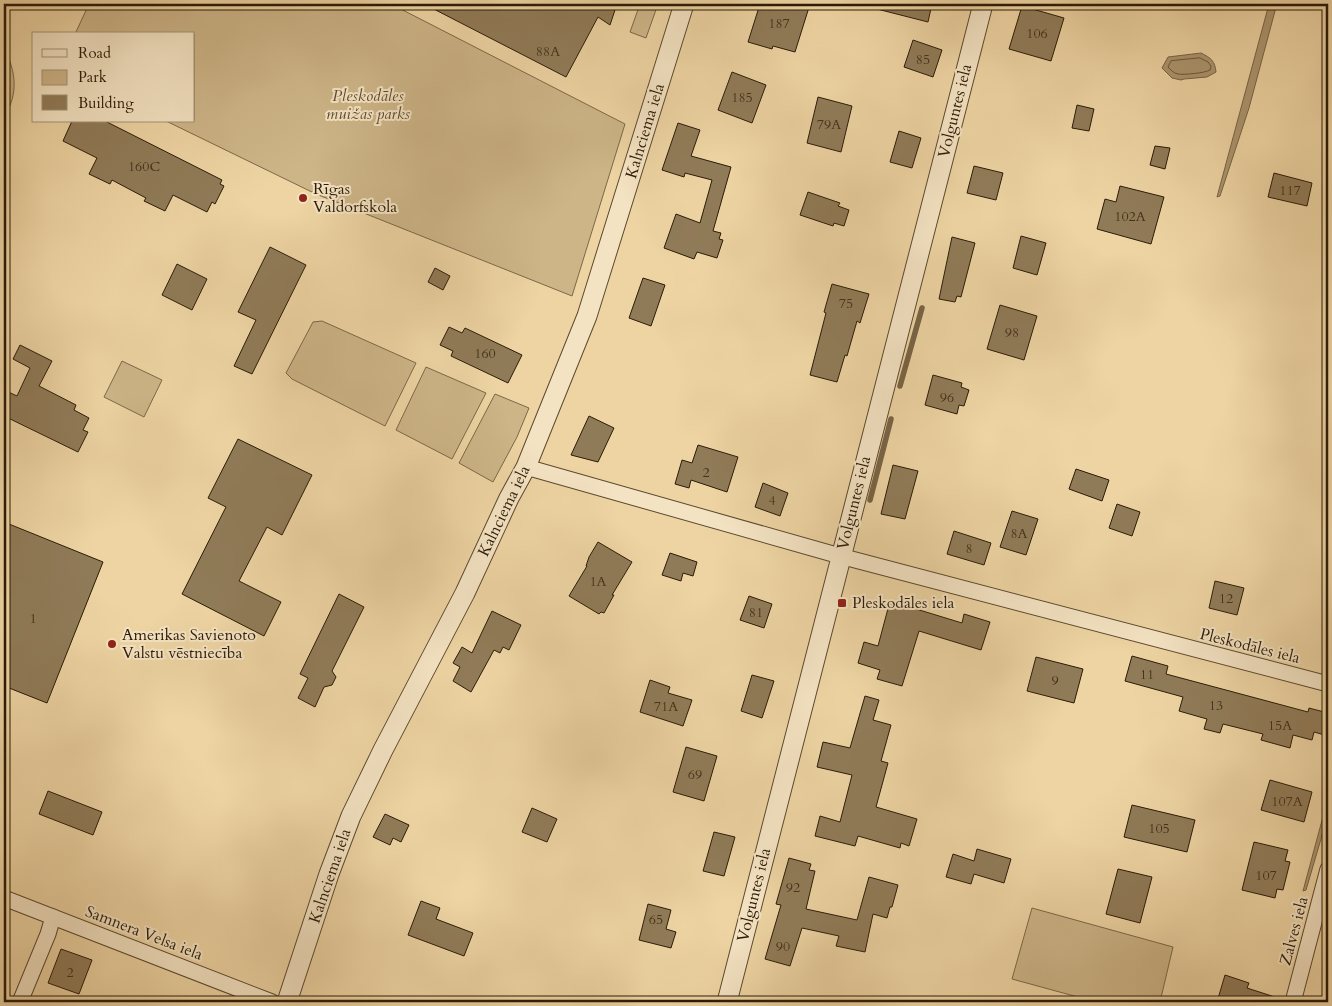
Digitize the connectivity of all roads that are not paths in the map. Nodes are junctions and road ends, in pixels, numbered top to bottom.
1 (684, 4) edge
2 (983, 4) edge
3 (526, 467) junction
4 (840, 556) junction
5 (1328, 684) edge
6 (1328, 869) edge
7 (4, 898) edge
8 (53, 917) junction
9 (20, 1002) edge
10 (272, 1002) edge
11 (287, 1002) edge
12 (727, 1002) edge
13 (1293, 1002) edge

1 - 3 street, Kalnciema iela
2 - 4 street, Volguntes iela
3 - 4 street, Pleskodāles iela
3 - 11 street, Kalnciema iela
4 - 5 street, Pleskodāles iela
4 - 12 street, Volguntes iela
6 - 13 street, Zalves iela
7 - 8 street, Samnera Velsa iela
8 - 9 street
8 - 10 street, Samnera Velsa iela

